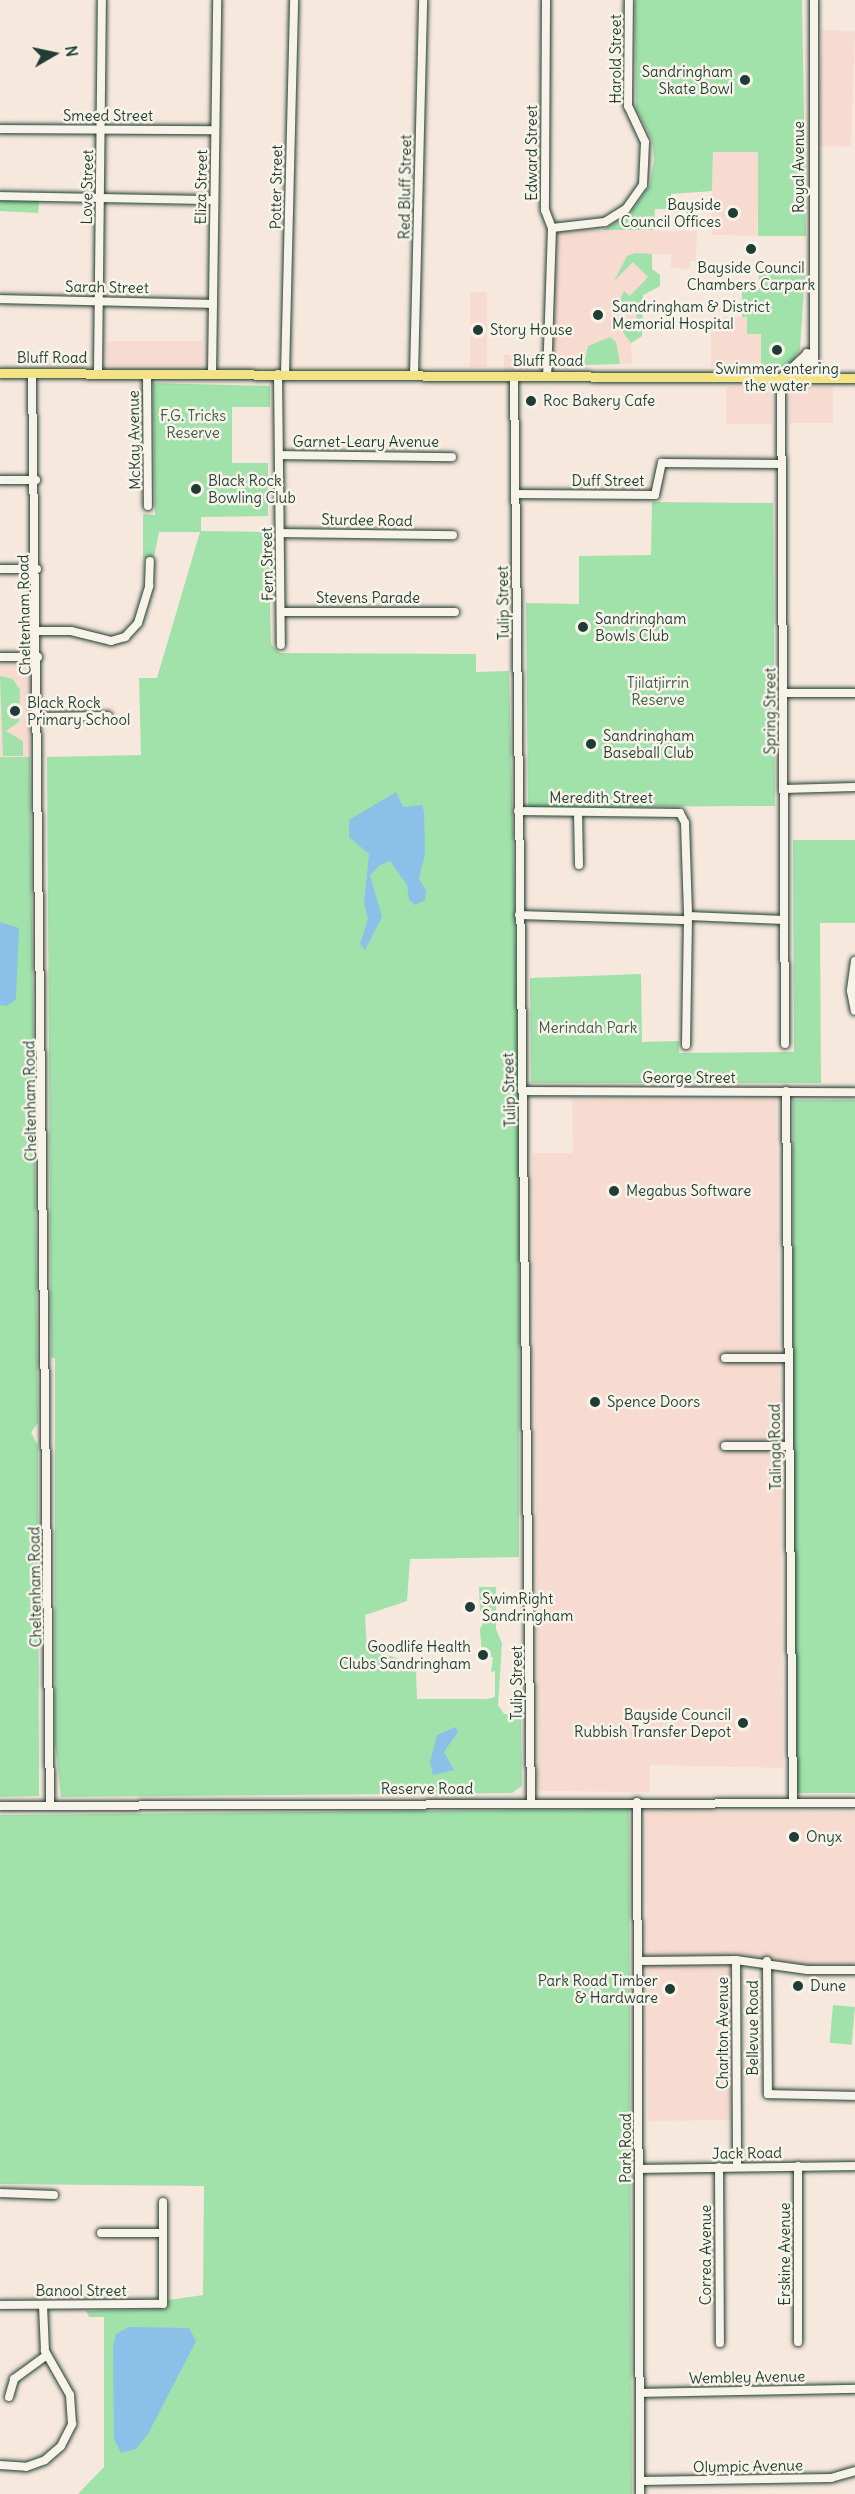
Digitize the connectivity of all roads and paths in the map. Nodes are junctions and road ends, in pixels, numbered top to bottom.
1 (102, 0) edge
2 (217, 0) edge
3 (294, 0) edge
4 (423, 0) edge
5 (546, 0) edge
6 (629, 0) edge
7 (814, 0) edge
8 (0, 129) edge
9 (101, 130) junction
10 (215, 130) junction
11 (0, 196) edge
12 (100, 198) junction
13 (214, 200) junction
14 (552, 228) junction
15 (0, 299) edge
16 (99, 299) junction
17 (213, 304) junction
18 (812, 334) junction
19 (807, 354) junction
20 (0, 373) edge
21 (35, 373) junction
22 (98, 373) junction
23 (147, 374) junction
24 (212, 374) junction
25 (281, 374) junction
26 (414, 375) junction
27 (514, 376) junction
28 (547, 376) junction
29 (781, 378) junction
30 (810, 378) junction
31 (855, 378) edge
32 (279, 455) junction
33 (452, 457) dead end
34 (781, 464) junction
35 (0, 480) edge
36 (36, 480) junction
37 (515, 494) junction
38 (148, 506) dead end
39 (280, 533) junction
40 (453, 535) dead end
41 (150, 561) dead end
42 (0, 569) edge
43 (37, 569) junction
44 (281, 612) junction
45 (456, 612) dead end
46 (38, 631) junction
47 (281, 645) dead end
48 (0, 657) edge
49 (38, 657) junction
50 (783, 693) junction
51 (855, 693) edge
52 (108, 716) dead end
53 (39, 717) junction
54 (784, 787) junction
55 (855, 787) edge
56 (519, 811) junction
57 (578, 812) junction
58 (579, 865) dead end
59 (519, 918) junction
60 (685, 918) junction
61 (784, 919) junction
62 (855, 961) edge
63 (855, 1011) edge
64 (785, 1044) dead end
65 (686, 1046) dead end
66 (523, 1091) junction
67 (786, 1091) junction
68 (855, 1092) edge
69 (725, 1358) dead end
70 (788, 1358) junction
71 (725, 1446) dead end
72 (789, 1446) junction
73 (531, 1802) junction
74 (637, 1802) junction
75 (793, 1802) junction
76 (855, 1803) edge
77 (50, 1805) junction
78 (0, 1806) edge
79 (736, 1960) junction
80 (639, 1961) junction
81 (767, 1961) junction
82 (855, 1970) edge
83 (855, 2096) edge
84 (798, 2166) junction
85 (855, 2166) edge
86 (719, 2167) junction
87 (737, 2167) junction
88 (639, 2169) junction
89 (0, 2193) edge
90 (54, 2195) dead end
91 (163, 2202) dead end
92 (101, 2233) dead end
93 (163, 2233) junction
94 (0, 2305) edge
95 (43, 2305) junction
96 (798, 2342) dead end
97 (720, 2343) dead end
98 (46, 2355) junction
99 (855, 2389) edge
100 (640, 2393) junction
101 (9, 2397) dead end
102 (0, 2465) edge
103 (855, 2471) edge
104 (640, 2481) junction
105 (640, 2494) edge

1 - 9 street, Love Street
2 - 10 street, Eliza Street
3 - 25 street, Potter Street
4 - 26 street, Red Bluff Street
5 - 14 street, Edward Street
6 - 14 street, Harold Street
7 - 18 street, Royal Avenue
8 - 9 street, Smeed Street
9 - 10 street, Smeed Street
9 - 12 street, Love Street
10 - 13 street, Eliza Street
11 - 12 street
12 - 13 street
12 - 16 street, Love Street
13 - 17 street, Eliza Street
14 - 28 street, Edward Street
15 - 16 street, Sarah Street
16 - 17 street, Sarah Street
16 - 22 street, Love Street
17 - 24 street, Eliza Street
18 - 19 street, Royal Avenue
18 - 30 street, Royal Avenue
19 - 29 street
19 - 30 street, Royal Avenue
20 - 21 main road, Bluff Road
21 - 22 main road, Bluff Road
21 - 36 street, Cheltenham Road
22 - 23 main road, Bluff Road
23 - 24 main road, Bluff Road
23 - 38 street, McKay Avenue
24 - 25 main road, Bluff Road
25 - 26 main road, Bluff Road
25 - 32 street, Fern Street
26 - 27 main road, Bluff Road
27 - 28 main road, Bluff Road
27 - 37 street, Tulip Street
28 - 29 main road, Bluff Road
29 - 30 main road, Bluff Road
29 - 34 street, Spring Street
30 - 31 main road, Bluff Road
32 - 33 street, Garnet-Leary Avenue
32 - 39 street, Fern Street
34 - 37 street, Duff Street
34 - 50 street, Spring Street
35 - 36 street
36 - 43 street, Cheltenham Road
37 - 56 street, Tulip Street
39 - 40 street, Sturdee Road
39 - 44 street, Fern Street
41 - 46 street
42 - 43 street
43 - 46 street, Cheltenham Road
44 - 45 street, Stevens Parade
44 - 47 street, Fern Street
46 - 49 street, Cheltenham Road
48 - 49 street
49 - 53 street, Cheltenham Road
50 - 51 street
50 - 54 street, Spring Street
52 - 53 street
53 - 77 street, Cheltenham Road
54 - 55 street
54 - 61 street, Spring Street
56 - 57 street, Meredith Street
56 - 59 street, Tulip Street
57 - 58 street
57 - 60 street, Meredith Street
59 - 60 street
59 - 66 street, Tulip Street
60 - 61 street
60 - 65 street
61 - 64 street, Spring Street
62 - 63 street
66 - 67 street, George Street
66 - 73 street, Tulip Street
67 - 68 street, George Street
67 - 70 street, Talinga Road
69 - 70 street
70 - 72 street, Talinga Road
71 - 72 street
72 - 75 street, Talinga Road
73 - 74 street, Reserve Road
73 - 77 street, Reserve Road
74 - 75 street, Reserve Road
74 - 80 street, Park Road
75 - 76 street, Reserve Road
77 - 78 street, Reserve Road
79 - 80 street, Charlton Avenue
79 - 81 street
79 - 87 street, Charlton Avenue
80 - 88 street, Park Road
81 - 82 street
81 - 83 street, Bellevue Road
84 - 85 street, Jack Road
84 - 87 street, Jack Road
84 - 96 street, Erskine Avenue
86 - 87 street, Jack Road
86 - 88 street, Jack Road
86 - 97 street, Correa Avenue
88 - 100 street, Park Road
89 - 90 street
91 - 93 street
92 - 93 street
93 - 95 street, Banool Street
94 - 95 street, Banool Street
95 - 98 street
98 - 101 street
98 - 102 street
99 - 100 street, Wembley Avenue
100 - 104 street, Park Road
103 - 104 street, Olympic Avenue
104 - 105 street, Park Road

